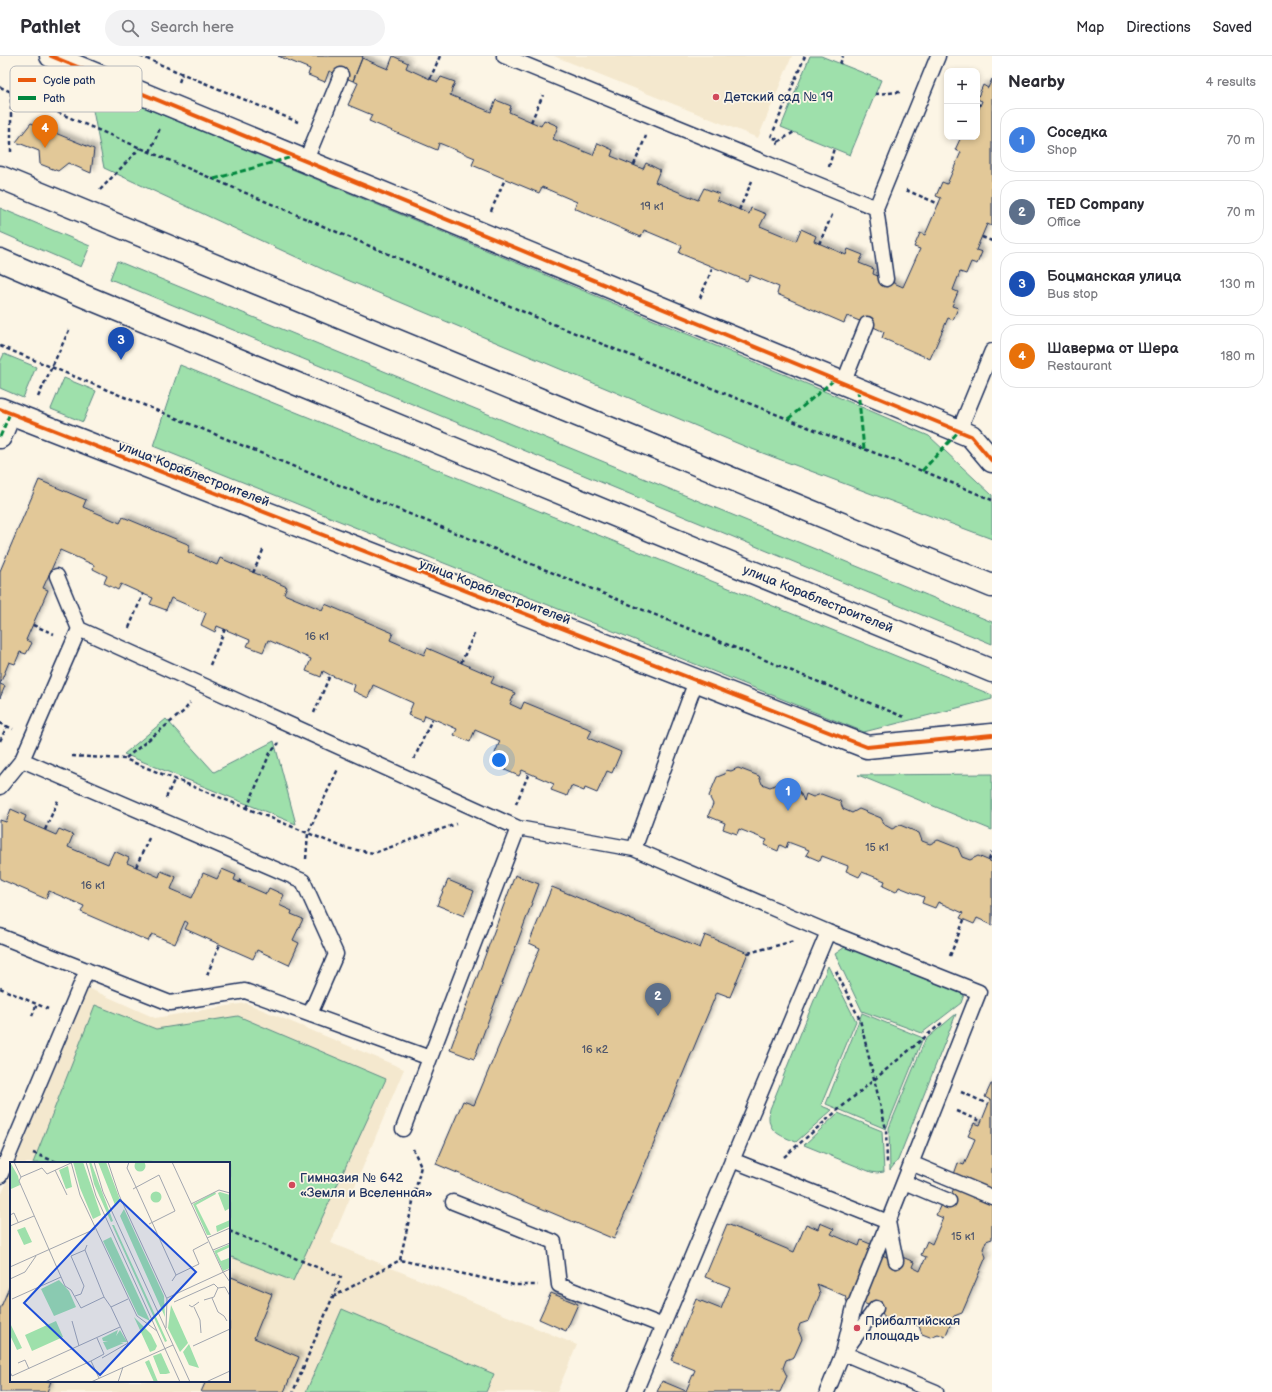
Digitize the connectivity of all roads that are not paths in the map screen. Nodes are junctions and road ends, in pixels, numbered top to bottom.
1 (51, 56) edge
2 (504, 56) edge
3 (938, 56) edge
4 (76, 66) edge
5 (341, 76) dead end
6 (142, 93) edge
7 (306, 160) junction
8 (0, 177) edge
9 (876, 208) junction
10 (0, 260) edge
11 (886, 279) dead end
12 (867, 324) dead end
13 (992, 351) edge
14 (843, 384) junction
15 (5, 411) edge
16 (959, 431) junction
17 (0, 437) edge
18 (992, 461) edge
19 (57, 576) dead end
20 (992, 586) edge
21 (79, 629) junction
22 (992, 670) edge
23 (696, 681) junction
24 (992, 735) edge
25 (22, 760) junction
26 (0, 787) edge
27 (513, 825) junction
28 (634, 849) junction
29 (828, 932) junction
30 (0, 936) edge
31 (87, 970) junction
32 (310, 1014) junction
33 (430, 1058) junction
34 (403, 1129) road end
35 (732, 1160) junction
36 (911, 1163) junction
37 (0, 1176) edge
38 (904, 1182) junction
39 (992, 1197) edge
40 (949, 1201) dead end
41 (453, 1202) dead end
42 (888, 1222) junction
43 (896, 1261) dead end
44 (876, 1308) dead end
45 (663, 1326) junction
46 (843, 1353) junction
47 (635, 1392) edge
48 (827, 1392) edge
49 (936, 1392) edge

1 - 4 main road
2 - 9 lane
3 - 9 lane
5 - 7 lane
6 - 7 main road
7 - 14 main road
8 - 20 main road
9 - 11 lane
10 - 22 main road, улица Кораблестроителей
12 - 14 lane
13 - 16 lane
14 - 16 main road
15 - 17 main road
15 - 23 main road, улица Кораблестроителей
16 - 18 main road
19 - 21 lane
21 - 25 lane
21 - 27 lane
23 - 24 main road, улица Кораблестроителей
23 - 28 lane
25 - 26 lane
25 - 32 lane
27 - 28 lane
27 - 33 lane
28 - 29 lane
29 - 35 lane
29 - 36 lane
30 - 31 lane
31 - 32 lane
31 - 37 lane
32 - 33 lane
33 - 34 lane
35 - 42 lane
35 - 45 lane
36 - 38 lane
36 - 39 lane
38 - 40 lane
38 - 42 lane
41 - 45 lane
42 - 43 lane
42 - 46 lane
44 - 46 lane
45 - 47 lane
46 - 48 lane
46 - 49 lane

